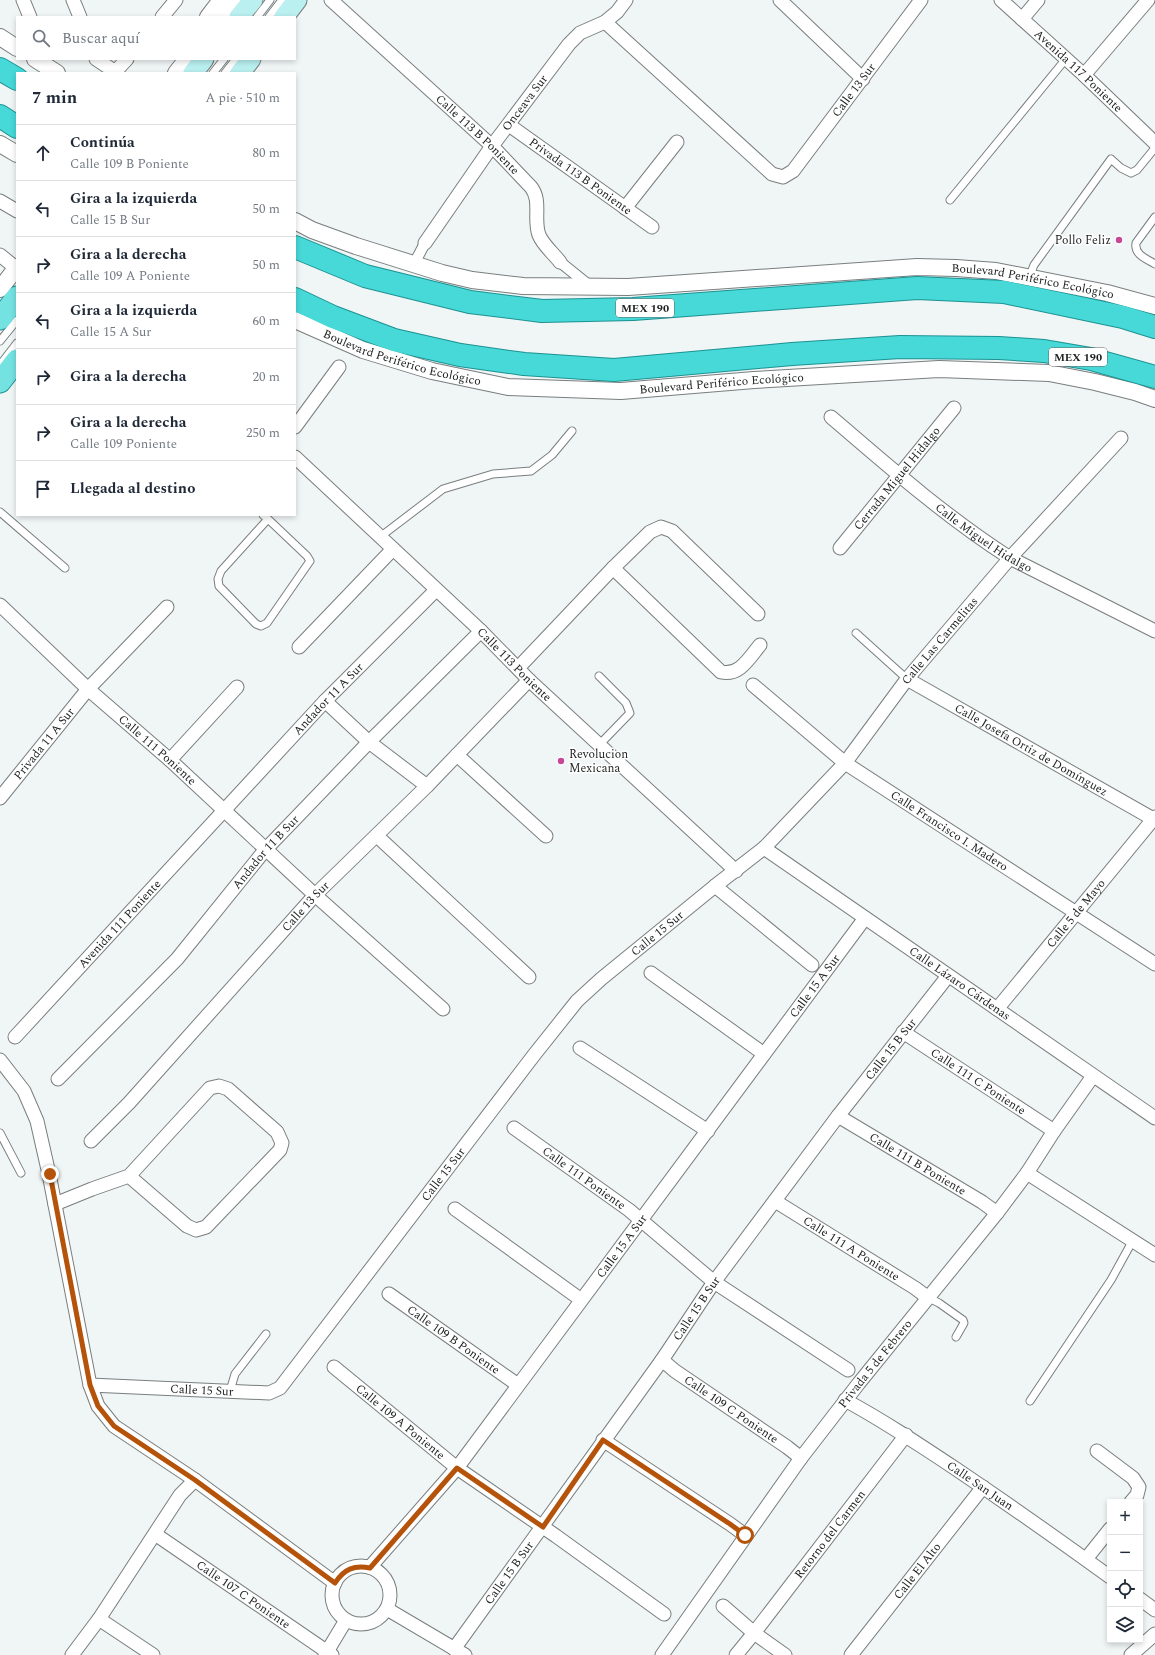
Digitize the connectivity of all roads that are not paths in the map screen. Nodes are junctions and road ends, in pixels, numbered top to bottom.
1 (23, 0) edge
2 (74, 0) edge
3 (176, 0) edge
4 (221, 0) edge
5 (235, 0) edge
6 (253, 0) edge
7 (270, 0) edge
8 (282, 0) edge
9 (297, 0) edge
10 (304, 0) edge
11 (331, 0) edge
12 (626, 0) edge
13 (780, 0) edge
14 (921, 0) edge
15 (1001, 0) edge
16 (1038, 0) edge
17 (1148, 0) edge
18 (30, 16) edge
19 (80, 16) edge
20 (163, 16) edge
21 (209, 16) edge
22 (222, 16) edge
23 (240, 16) edge
24 (258, 16) edge
25 (270, 16) edge
26 (285, 16) edge
27 (296, 17) edge
28 (1022, 20) junction
29 (605, 22) junction
30 (0, 37) edge
31 (16, 47) edge
32 (37, 60) edge
33 (97, 60) edge
34 (125, 60) edge
35 (173, 60) edge
36 (187, 60) edge
37 (203, 60) edge
38 (223, 60) edge
39 (235, 60) edge
40 (250, 60) edge
41 (265, 60) edge
42 (1065, 60) junction
43 (0, 69) edge
44 (55, 72) edge
45 (115, 72) edge
46 (117, 72) edge
47 (164, 72) edge
48 (177, 72) edge
49 (194, 72) edge
50 (214, 72) edge
51 (226, 72) edge
52 (241, 72) edge
53 (257, 72) edge
54 (1084, 75) junction
55 (16, 78) edge
56 (863, 79) junction
57 (0, 116) edge
58 (509, 125) junction
59 (16, 126) edge
60 (677, 142) dead end
61 (1155, 143) edge
62 (0, 144) edge
63 (492, 146) junction
64 (1155, 148) edge
65 (16, 153) edge
66 (950, 200) dead end
67 (0, 202) edge
68 (625, 208) junction
69 (16, 210) edge
70 (1155, 217) edge
71 (296, 222) edge
72 (652, 228) dead end
73 (425, 243) joint
74 (296, 247) edge
75 (0, 255) edge
76 (560, 262) joint
77 (414, 264) junction
78 (1155, 264) edge
79 (16, 267) edge
80 (16, 269) edge
81 (1029, 278) junction
82 (591, 287) junction
83 (0, 289) edge
84 (16, 298) edge
85 (296, 299) edge
86 (1155, 306) edge
87 (0, 319) edge
88 (296, 320) edge
89 (16, 321) edge
90 (1155, 327) edge
91 (0, 341) edge
92 (16, 343) edge
93 (16, 361) edge
94 (0, 365) edge
95 (339, 367) dead end
96 (1155, 377) edge
97 (0, 382) edge
98 (1155, 399) edge
99 (954, 408) dead end
100 (831, 417) dead end
101 (296, 426) edge
102 (572, 431) dead end
103 (1121, 438) dead end
104 (296, 458) edge
105 (899, 475) junction
106 (0, 512) edge
107 (265, 517) edge
108 (380, 537) junction
109 (840, 548) dead end
110 (393, 549) junction
111 (1010, 558) junction
112 (65, 568) dead end
113 (613, 568) junction
114 (436, 590) junction
115 (167, 607) dead end
116 (2, 612) edge
117 (758, 614) dead end
118 (481, 631) junction
119 (1155, 631) edge
120 (856, 633) dead end
121 (760, 645) dead end
122 (299, 647) dead end
123 (518, 668) junction
124 (599, 676) dead end
125 (907, 679) junction
126 (529, 680) junction
127 (753, 685) dead end
128 (237, 687) dead end
129 (88, 689) junction
130 (325, 701) junction
131 (369, 742) junction
132 (599, 745) junction
133 (457, 755) junction
134 (170, 760) junction
135 (845, 763) junction
136 (427, 786) junction
137 (0, 798) edge
138 (224, 811) junction
139 (1154, 819) edge
140 (377, 836) junction
141 (546, 836) dead end
142 (764, 848) junction
143 (265, 850) junction
144 (736, 871) junction
145 (715, 886) junction
146 (315, 895) junction
147 (1076, 913) junction
148 (865, 918) junction
149 (1155, 964) edge
150 (812, 965) dead end
151 (651, 973) dead end
152 (948, 976) junction
153 (529, 977) dead end
154 (443, 1009) dead end
155 (997, 1009) junction
156 (903, 1032) junction
157 (15, 1036) dead end
158 (580, 1048) dead end
159 (764, 1054) junction
160 (0, 1060) edge
161 (1093, 1076) junction
162 (58, 1079) dead end
163 (838, 1116) junction
164 (1155, 1118) edge
165 (514, 1128) dead end
166 (708, 1131) junction
167 (1054, 1131) junction
168 (0, 1133) edge
169 (91, 1141) dead end
170 (21, 1173) dead end
171 (1027, 1173) junction
172 (129, 1176) junction
173 (775, 1201) junction
174 (55, 1204) junction
175 (455, 1209) dead end
176 (997, 1213) junction
177 (640, 1220) junction
178 (1133, 1240) junction
179 (1155, 1255) edge
180 (714, 1282) junction
181 (389, 1294) dead end
182 (927, 1297) junction
183 (580, 1299) junction
184 (266, 1334) dead end
185 (956, 1337) dead end
186 (662, 1360) junction
187 (334, 1367) dead end
188 (848, 1370) dead end
189 (90, 1385) junction
190 (518, 1385) junction
191 (230, 1392) junction
192 (845, 1400) junction
193 (1030, 1401) dead end
194 (906, 1435) junction
195 (603, 1440) junction
196 (1097, 1451) dead end
197 (801, 1458) junction
198 (457, 1468) junction
199 (195, 1480) junction
200 (983, 1487) junction
201 (1133, 1499) edge
202 (543, 1527) junction
203 (1107, 1533) edge
204 (155, 1534) junction
205 (745, 1535) junction
206 (1086, 1560) junction
207 (370, 1568) junction
208 (1107, 1575) edge
209 (335, 1583) junction
210 (1143, 1601) edge
211 (723, 1606) dead end
212 (387, 1609) junction
213 (1155, 1610) edge
214 (664, 1614) dead end
215 (99, 1619) junction
216 (346, 1620) junction
217 (754, 1633) junction
218 (1155, 1634) edge
219 (459, 1652) edge
220 (328, 1654) edge
221 (72, 1655) edge
222 (153, 1655) edge
223 (662, 1655) edge
224 (736, 1655) edge
225 (785, 1655) edge
226 (851, 1655) edge
227 (1131, 1655) edge

1 - 18 street
2 - 19 street
3 - 20 street
4 - 21 street
5 - 22 street
6 - 23 main road
7 - 24 lane
8 - 25 lane
9 - 26 main road
10 - 27 main road
11 - 63 street, Calle 113 B Poniente
12 - 29 street, Onceava Sur
13 - 56 street
14 - 56 street, Calle 13 Sur
15 - 28 street, Avenida 117 Poniente
16 - 28 street
17 - 54 street
28 - 42 street, Avenida 117 Poniente
29 - 56 street, Calle 13 Sur
29 - 58 street, Onceava Sur
30 - 31 street
32 - 44 street
33 - 45 street
34 - 46 street
35 - 47 street
36 - 48 street
37 - 49 main road
38 - 50 lane
39 - 51 lane
40 - 52 main road
41 - 53 main road
42 - 54 street, Avenida 117 Poniente
42 - 66 lane
43 - 55 highway
54 - 61 street, Avenida 117 Poniente
57 - 59 highway
58 - 63 street, Onceava Sur
58 - 68 street, Privada 113 B Poniente
60 - 68 street
62 - 65 street
63 - 73 street, Onceava Sur
63 - 76 street, Calle 113 B Poniente
64 - 81 lane
67 - 69 street
68 - 72 street, Privada 113 B Poniente
70 - 78 lane
71 - 77 street, Boulevard Periférico Ecológico
73 - 77 street, Onceava Sur
74 - 90 highway, Boulevard Periférico Ecológico / MEX 190
75 - 79 street
76 - 82 street, Calle 113 B Poniente
77 - 82 street, Boulevard Periférico Ecológico
80 - 83 street
81 - 82 street, Boulevard Periférico Ecológico
81 - 86 street, Boulevard Periférico Ecológico
84 - 87 main road
85 - 96 highway, Boulevard Periférico Ecológico / MEX 190
88 - 98 street, Boulevard Periférico Ecológico
89 - 91 lane
92 - 94 lane
93 - 97 main road
95 - 101 street
99 - 105 street, Cerrada Miguel Hidalgo
100 - 105 street, Calle Miguel Hidalgo
102 - 108 lane
103 - 111 street, Calle Las Carmelitas
104 - 108 street, Calle 113 Poniente
105 - 109 street, Cerrada Miguel Hidalgo
105 - 111 street, Calle Miguel Hidalgo
106 - 112 lane
107 - 107 lane
108 - 110 street, Calle 113 Poniente
110 - 114 street, Calle 113 Poniente
110 - 122 street
111 - 119 street, Calle Miguel Hidalgo
111 - 125 street, Calle Las Carmelitas
113 - 117 street
113 - 121 street
113 - 123 street
114 - 118 street, Calle 113 Poniente
114 - 130 street, Andador 11 A Sur
115 - 129 street, Privada 11 A Sur
116 - 129 street, Calle 111 Poniente
118 - 123 street, Calle 113 Poniente
118 - 131 street, Andador 11 B Sur
120 - 125 lane
123 - 126 street, Calle 113 Poniente
124 - 132 lane
125 - 135 street, Calle Las Carmelitas
125 - 139 street, Calle Josefa Ortiz de Domínguez
126 - 132 street, Calle 113 Poniente
126 - 133 street, Calle 13 Sur
127 - 135 street, Calle Francisco I. Madero
128 - 134 street
129 - 134 street, Calle 111 Poniente
129 - 137 street, Privada 11 A Sur
130 - 131 street
130 - 138 street, Andador 11 A Sur
131 - 136 street
131 - 143 street, Andador 11 B Sur
132 - 144 street, Calle 113 Poniente
133 - 136 street, Calle 13 Sur
133 - 141 street
134 - 138 street, Calle 111 Poniente
135 - 142 street, Calle Las Carmelitas
135 - 147 street, Calle Francisco I. Madero
136 - 140 street, Calle 13 Sur
138 - 143 street, Calle 111 Poniente
138 - 157 street, Avenida 111 Poniente
139 - 147 street, Calle 5 de Mayo
140 - 146 street, Calle 13 Sur
140 - 153 street
142 - 144 street, Calle 15 Sur
142 - 148 street, Calle Lázaro Cárdenas
143 - 146 street, Calle 111 Poniente
143 - 162 street, Andador 11 B Sur
144 - 145 street, Calle 15 Sur
145 - 150 street
145 - 191 street, Calle 15 Sur
146 - 154 street, Calle 111 Poniente
146 - 169 street, Calle 13 Sur
147 - 149 street, Calle Francisco I. Madero
147 - 155 street, Calle 5 de Mayo
148 - 152 street, Calle Lázaro Cárdenas
148 - 159 street, Calle 15 A Sur
151 - 159 street
152 - 155 street, Calle Lázaro Cárdenas
152 - 156 street, Calle 15 B Sur
155 - 161 street, Calle Lázaro Cárdenas
156 - 163 street, Calle 15 B Sur
156 - 167 street, Calle 111 C Poniente
158 - 166 street
159 - 166 street, Calle 15 A Sur
160 - 174 street
161 - 164 street, Calle Lázaro Cárdenas
161 - 167 street, Privada 5 de Febrero
163 - 173 street, Calle 15 B Sur
163 - 176 street, Calle 111 B Poniente
165 - 177 street, Calle 111 Poniente
166 - 177 street, Calle 15 A Sur
167 - 171 street, Privada 5 de Febrero
168 - 170 lane
171 - 176 street, Privada 5 de Febrero
171 - 178 street
172 - 172 street
172 - 174 street
173 - 180 street, Calle 15 B Sur
173 - 182 street, Calle 111 A Poniente
174 - 189 street
175 - 183 street
176 - 182 street, Privada 5 de Febrero
177 - 180 street, Calle 111 Poniente
177 - 183 street, Calle 15 A Sur
178 - 179 street
178 - 193 lane
180 - 186 street, Calle 15 B Sur
180 - 188 street, Calle 111 Poniente
181 - 190 street, Calle 109 B Poniente
182 - 185 lane
182 - 192 street, Privada 5 de Febrero
183 - 190 street, Calle 15 A Sur
184 - 191 lane
186 - 195 street, Calle 15 B Sur
186 - 197 street, Calle 109 C Poniente
187 - 198 street, Calle 109 A Poniente
189 - 191 street, Calle 15 Sur
189 - 199 street
190 - 198 street, Calle 15 A Sur
192 - 194 street, Calle San Juan
192 - 197 street, Privada 5 de Febrero
194 - 200 street, Calle San Juan
194 - 217 street, Retorno del Carmen
195 - 202 street, Calle 15 B Sur
195 - 205 street
196 - 201 street
197 - 205 street, Privada 5 de Febrero
198 - 202 street, Calle 109 A Poniente
198 - 207 street, Calle 15 A Sur
199 - 204 street
199 - 209 street
200 - 206 street, Calle San Juan
200 - 226 street, Calle El Alto
202 - 214 street, Calle 109 A Poniente
202 - 219 street, Calle 15 B Sur
203 - 206 street
204 - 215 street
204 - 220 street, Calle 107 C Poniente
205 - 223 street, Privada 5 de Febrero
206 - 208 street, Calle San Juan
207 - 209 street
207 - 212 street
209 - 216 street
210 - 213 street
211 - 217 street
212 - 216 street
212 - 219 street
215 - 221 street
215 - 222 street
216 - 220 street
217 - 224 street, Retorno del Carmen
217 - 225 street
218 - 227 street

